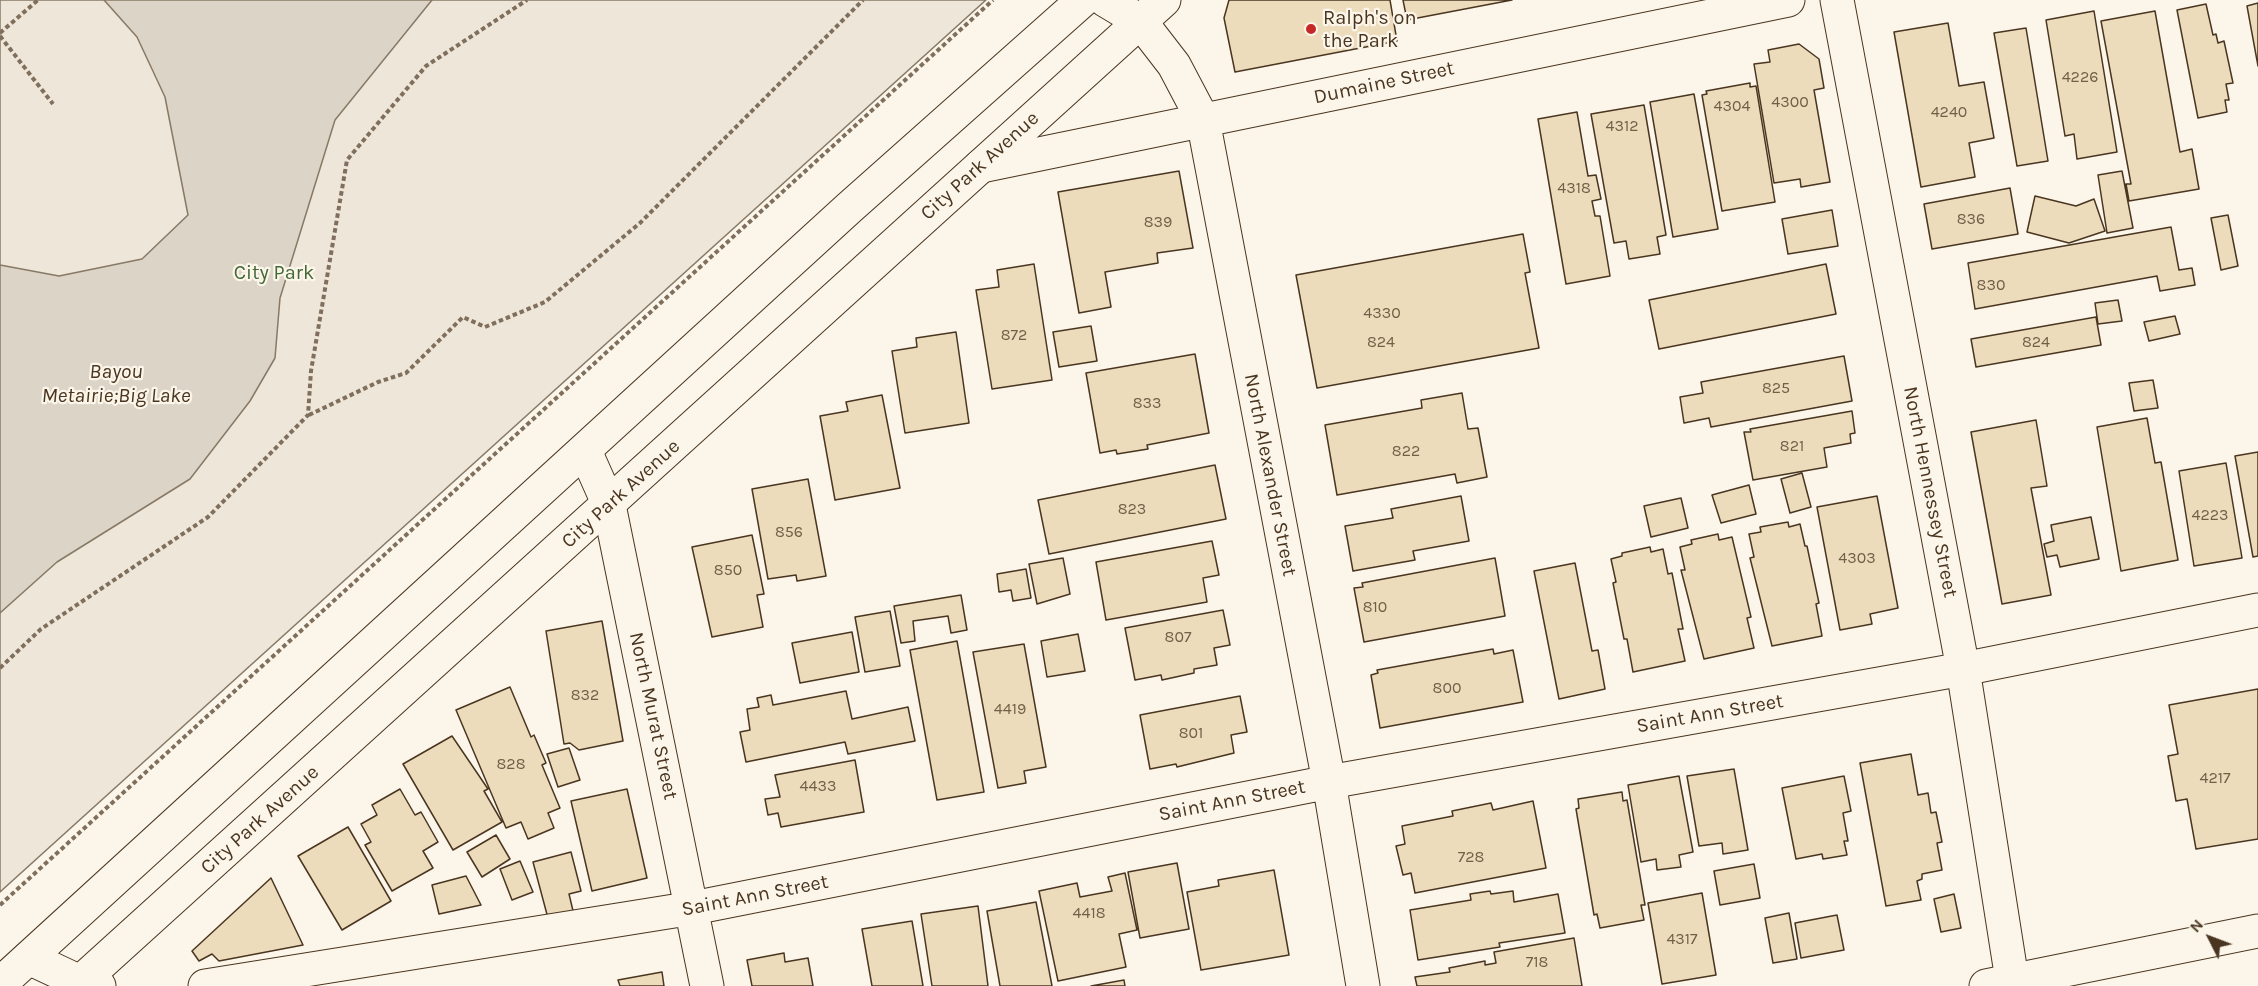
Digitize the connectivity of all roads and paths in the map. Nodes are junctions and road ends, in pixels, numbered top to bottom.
1 (38, 0) edge
2 (527, 0) edge
3 (863, 0) edge
4 (993, 0) edge
5 (1083, 0) edge
6 (1105, 0) edge
7 (1164, 0) edge
8 (1788, 0) edge
9 (1837, 0) edge
10 (1140, 21) junction
11 (0, 34) edge
12 (53, 104) dead end
13 (1203, 120) junction
14 (981, 166) junction
15 (309, 415) junction
16 (585, 451) junction
17 (609, 505) junction
18 (2258, 610) edge
19 (0, 668) edge
20 (1964, 669) junction
21 (1329, 782) junction
22 (0, 905) edge
23 (693, 909) junction
24 (2258, 931) edge
25 (35, 972) edge
26 (0, 984) edge
27 (2004, 984) edge
28 (85, 985) edge
29 (206, 986) edge
30 (707, 986) edge
31 (1363, 986) edge

1 - 11 path
2 - 15 path
3 - 15 path
4 - 22 path
5 - 16 street
6 - 10 street, North Alexander Street
7 - 10 street, City Park Avenue
8 - 13 street, Dumaine Street
9 - 20 street, North Hennessey Street
10 - 13 street, North Alexander Street
10 - 14 street, City Park Avenue
11 - 12 path
13 - 14 street, Dumaine Street
13 - 21 street, North Alexander Street
14 - 17 street, City Park Avenue
15 - 19 path
16 - 17 street, North Murat Street
16 - 25 street
17 - 23 street, North Murat Street
17 - 28 street, City Park Avenue
18 - 20 street, Saint Ann Street
20 - 21 street, Saint Ann Street
20 - 27 street, North Hennessey Street
21 - 23 street, Saint Ann Street
21 - 31 street, North Alexander Street
23 - 29 street, Saint Ann Street
23 - 30 street, North Murat Street
24 - 27 street
25 - 26 street
25 - 28 street

